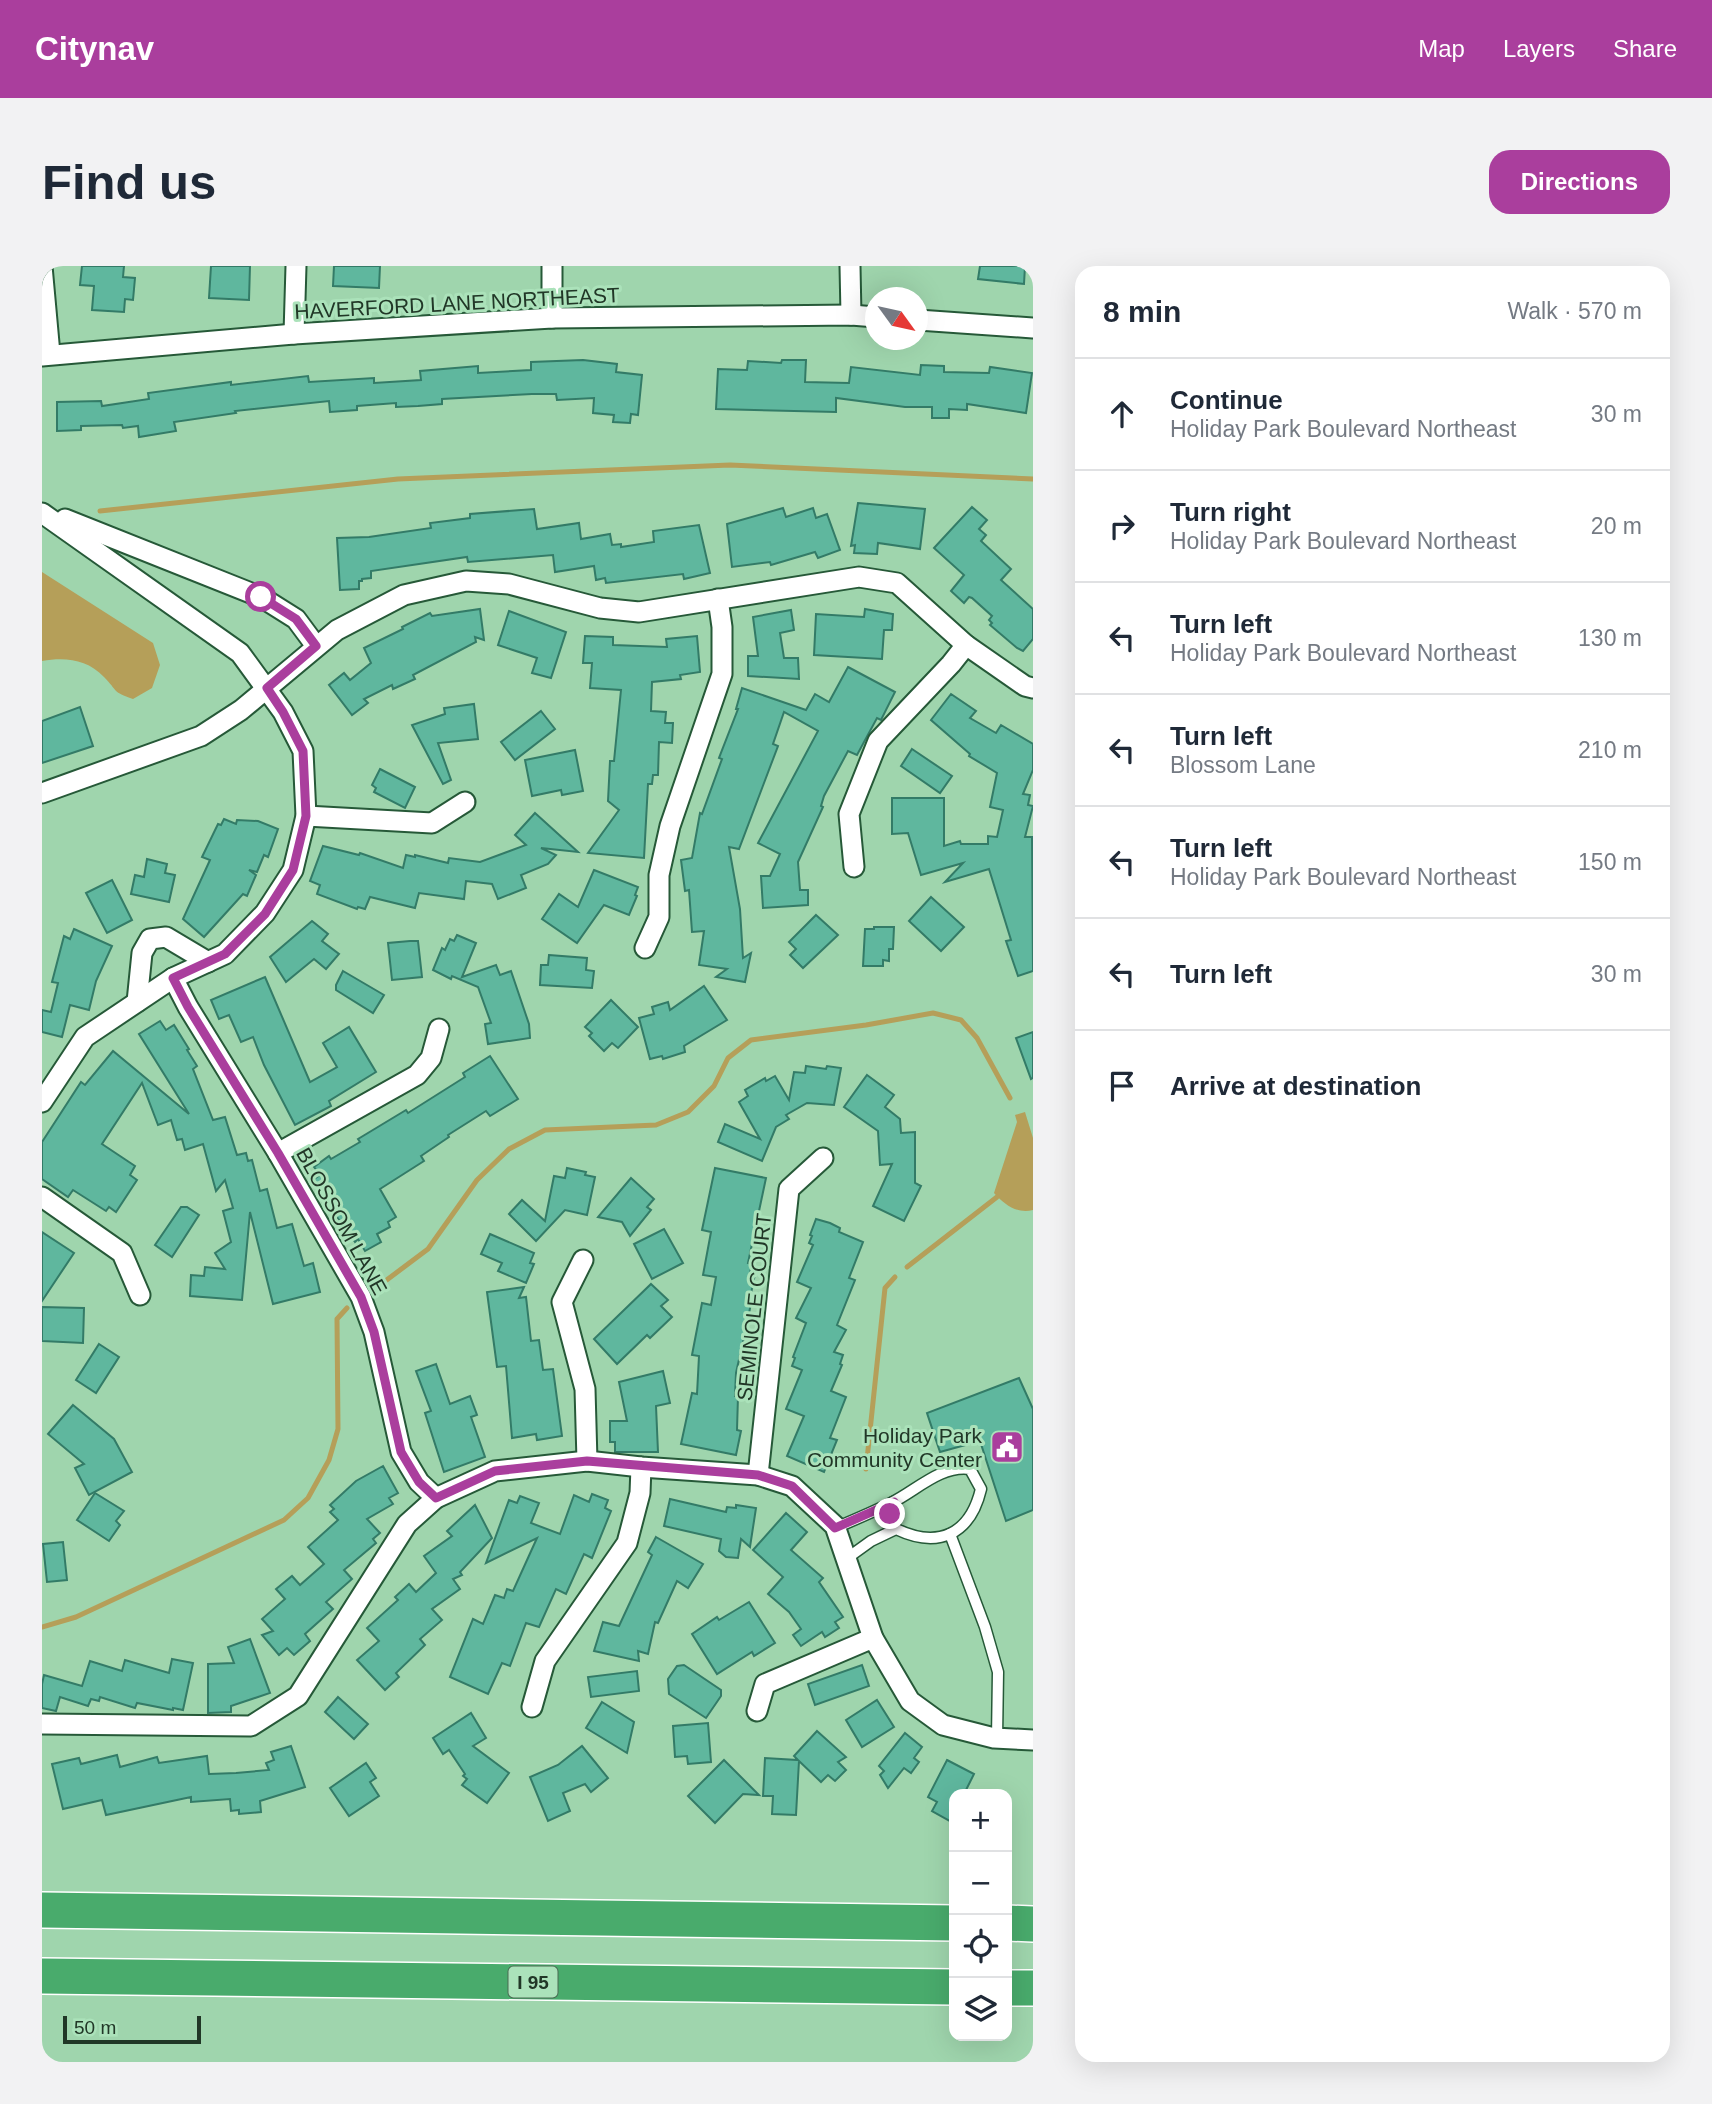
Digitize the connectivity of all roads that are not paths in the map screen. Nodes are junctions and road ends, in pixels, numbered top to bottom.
1 (42, 266) edge
2 (296, 266) edge
3 (552, 266) edge
4 (850, 266) edge
5 (851, 315) junction
6 (865, 316) edge
7 (552, 318) junction
8 (928, 321) edge
9 (1033, 328) edge
10 (294, 334) junction
11 (46, 355) edge
12 (42, 512) edge
13 (718, 599) junction
14 (966, 645) junction
15 (316, 646) junction
16 (267, 688) junction
17 (1033, 688) edge
18 (42, 793) edge
19 (465, 802) dead end
20 (306, 816) junction
21 (853, 867) dead end
22 (645, 948) dead end
23 (208, 961) junction
24 (173, 978) junction
25 (137, 1002) junction
26 (439, 1029) dead end
27 (42, 1102) edge
28 (278, 1153) junction
29 (823, 1158) dead end
30 (42, 1197) edge
31 (583, 1260) dead end
32 (140, 1295) dead end
33 (587, 1461) junction
34 (640, 1467) junction
35 (758, 1475) junction
36 (436, 1498) junction
37 (894, 1502) junction
38 (835, 1528) junction
39 (897, 1529) junction
40 (950, 1534) junction
41 (846, 1559) junction
42 (873, 1638) junction
43 (532, 1707) dead end
44 (757, 1711) dead end
45 (42, 1724) edge
46 (997, 1738) junction
47 (1033, 1740) edge
48 (42, 1910) edge
49 (949, 1923) edge
50 (1012, 1923) edge
51 (1033, 1924) edge
52 (42, 1976) edge
53 (112, 1977) junction
54 (949, 1987) edge
55 (1012, 1988) edge
56 (1033, 1988) edge
57 (42, 1989) edge

1 - 11 street
2 - 10 street
3 - 7 street
4 - 5 street
5 - 6 street, HAVERFORD LANE NORTHEAST
5 - 7 street, HAVERFORD LANE NORTHEAST
7 - 10 street, HAVERFORD LANE NORTHEAST
8 - 9 street
10 - 11 street, HAVERFORD LANE NORTHEAST
12 - 15 street
12 - 16 street
13 - 14 street
13 - 15 street
13 - 22 street
14 - 17 street
14 - 21 street
15 - 16 street
16 - 18 street
16 - 20 street
19 - 20 street
20 - 23 street
23 - 24 street
23 - 25 street
24 - 25 street
24 - 28 street, BLOSSOM LANE
25 - 27 street
26 - 28 street
28 - 36 street, BLOSSOM LANE
29 - 35 street, SEMINOLE COURT
30 - 32 street
31 - 33 street
33 - 34 street
33 - 36 street
34 - 35 street
34 - 43 street
35 - 38 street
36 - 45 street
37 - 38 lane
37 - 39 lane
37 - 40 lane
38 - 41 street
39 - 40 lane
39 - 41 lane
40 - 46 lane
41 - 42 street
42 - 44 street
42 - 46 street
46 - 47 street
48 - 49 highway
50 - 51 highway
52 - 53 highway, I 95
53 - 54 highway, I 95
53 - 57 highway
55 - 56 highway

